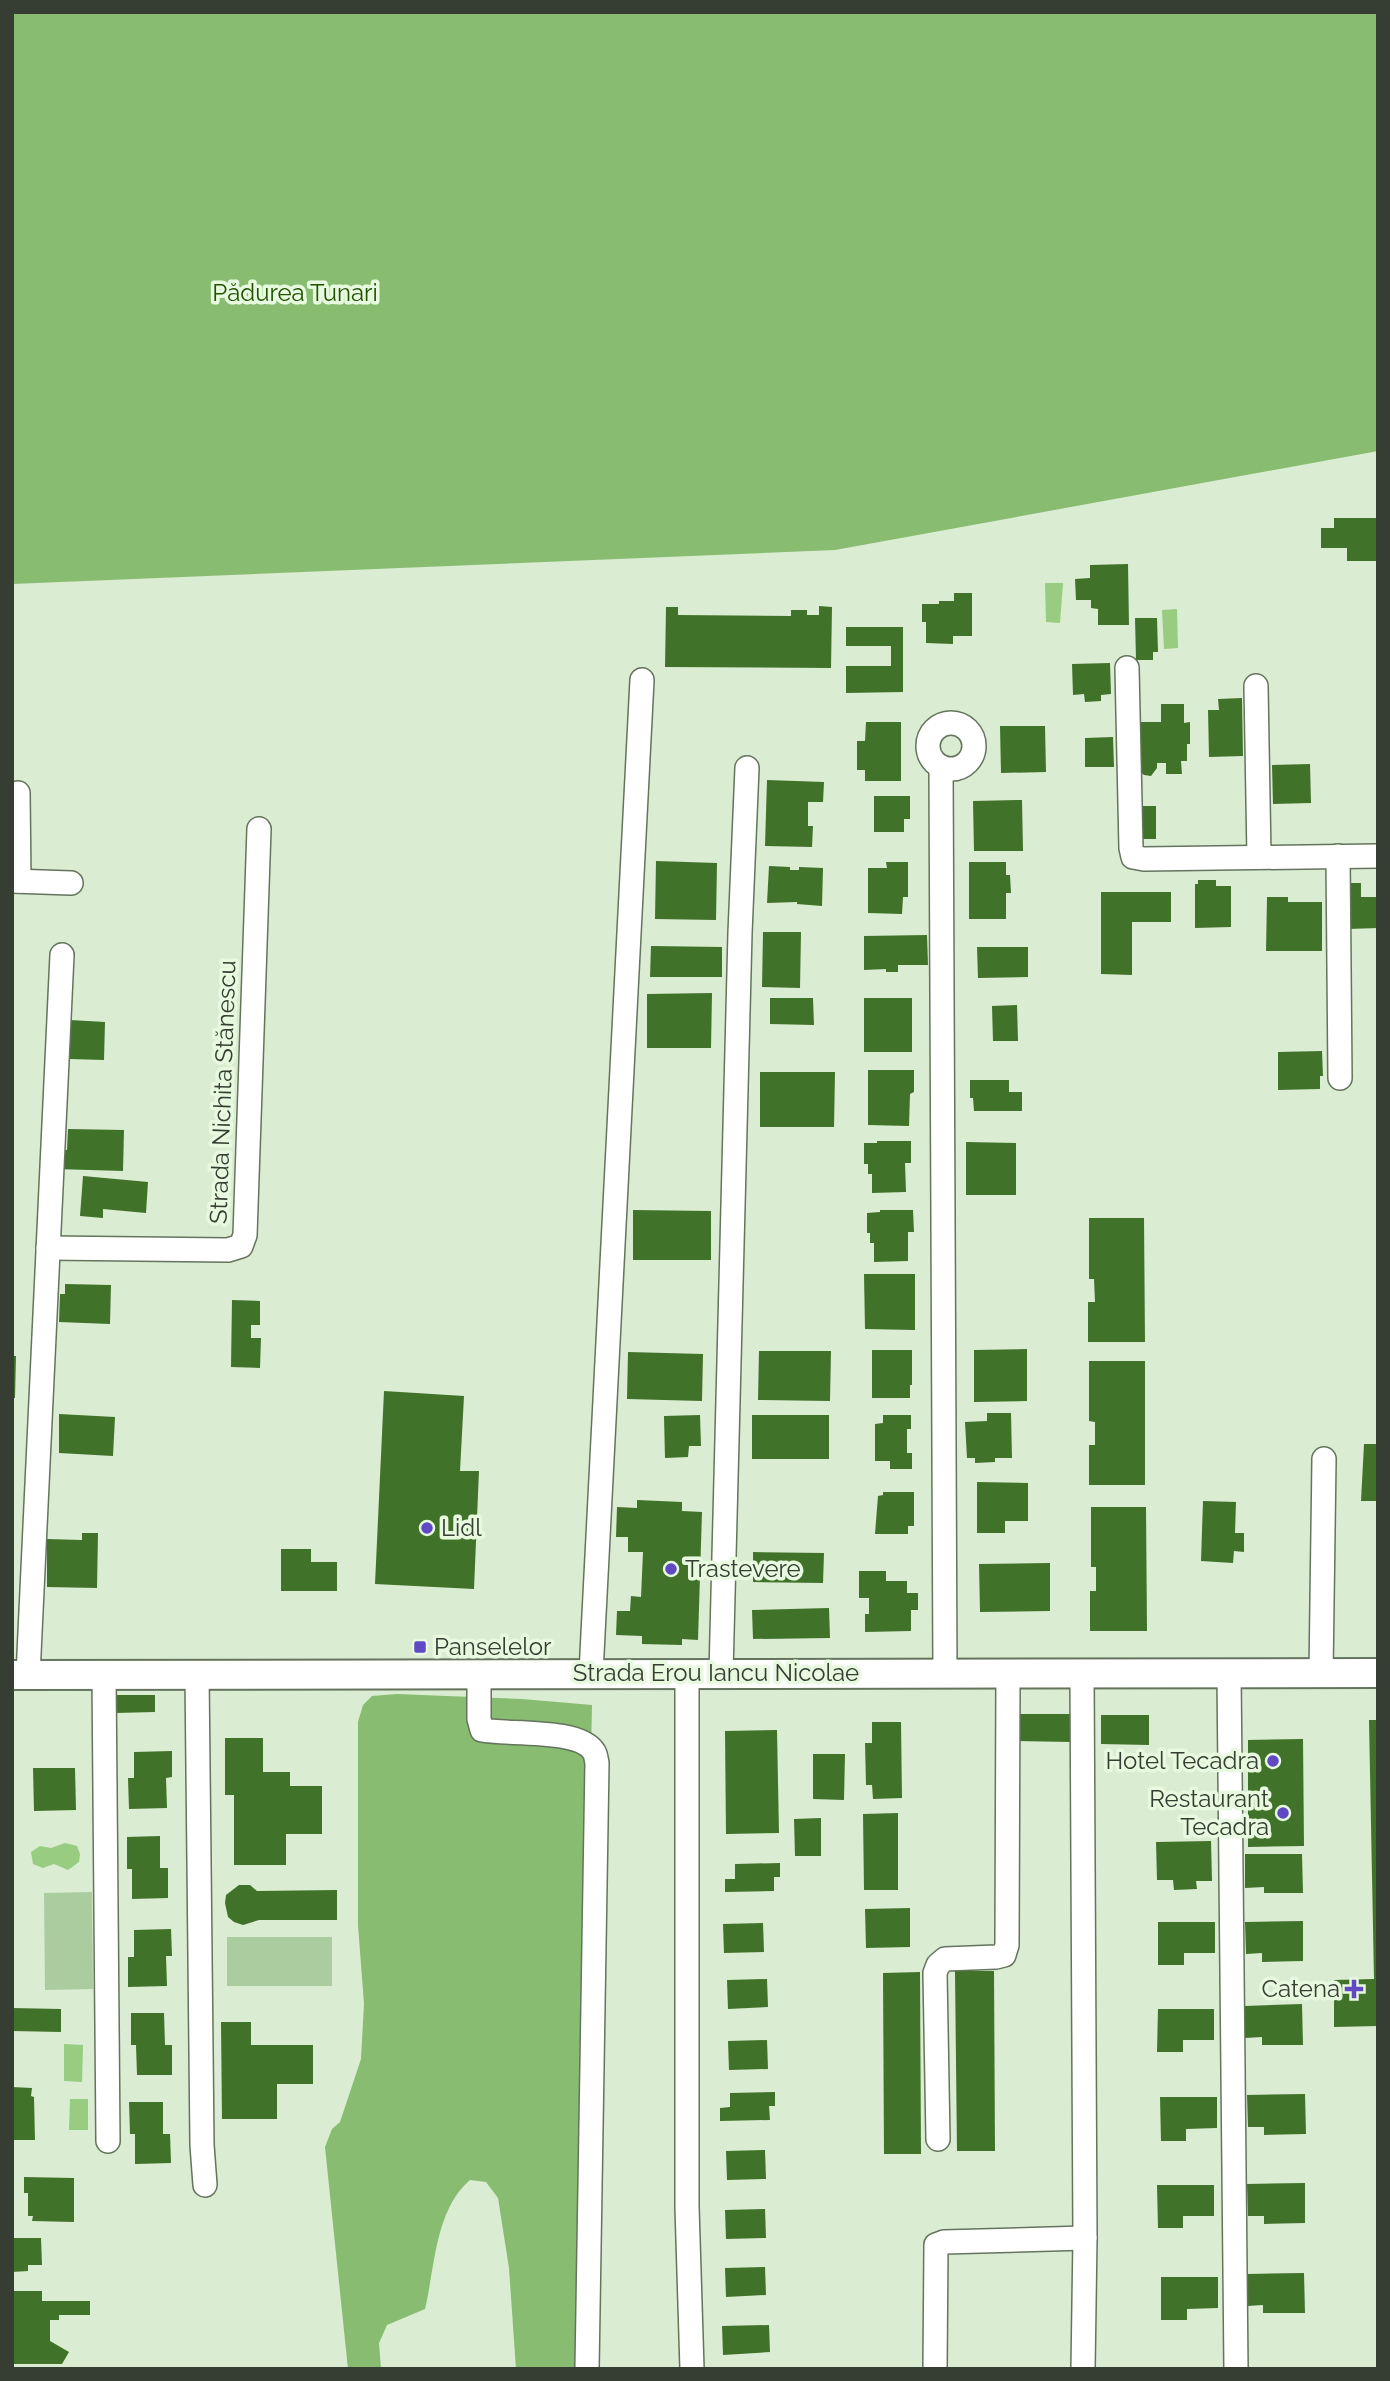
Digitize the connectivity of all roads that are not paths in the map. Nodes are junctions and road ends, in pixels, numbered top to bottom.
1 (1128, 668) dead end
2 (642, 680) dead end
3 (1256, 686) dead end
4 (747, 768) dead end
5 (941, 768) dead end
6 (18, 793) dead end
7 (259, 829) dead end
8 (1338, 856) junction
9 (1378, 856) edge
10 (1259, 857) junction
11 (15, 881) edge
12 (71, 883) dead end
13 (62, 955) dead end
14 (1340, 1078) dead end
15 (48, 1248) junction
16 (1324, 1459) dead end
17 (591, 1673) junction
18 (722, 1673) junction
19 (197, 1674) junction
20 (479, 1674) junction
21 (687, 1674) junction
22 (945, 1674) junction
23 (1008, 1674) junction
24 (1082, 1674) junction
25 (1229, 1674) junction
26 (1321, 1674) junction
27 (1378, 1674) edge
28 (20, 1675) edge
29 (104, 1675) junction
30 (938, 2139) dead end
31 (108, 2141) dead end
32 (205, 2185) dead end
33 (1085, 2238) junction
34 (587, 2369) edge
35 (692, 2369) edge
36 (935, 2369) edge
37 (1083, 2369) edge
38 (1236, 2369) edge

1 - 10 street
2 - 17 street
3 - 10 street
4 - 18 street
5 - 22 street
6 - 11 street
7 - 15 street, Strada Nichita Stănescu
8 - 9 street
8 - 10 street
8 - 14 street
11 - 12 street
13 - 15 street
15 - 28 street
16 - 26 street
17 - 20 street, Strada Erou Iancu Nicolae
17 - 21 street, Strada Erou Iancu Nicolae
18 - 21 street, Strada Erou Iancu Nicolae
18 - 22 street, Strada Erou Iancu Nicolae
19 - 20 street, Strada Erou Iancu Nicolae
19 - 29 street, Strada Erou Iancu Nicolae
19 - 32 street
20 - 34 street
21 - 35 street
22 - 23 street, Strada Erou Iancu Nicolae
23 - 24 street, Strada Erou Iancu Nicolae
23 - 30 street
24 - 25 street, Strada Erou Iancu Nicolae
24 - 33 street
25 - 26 street, Strada Erou Iancu Nicolae
25 - 38 street
26 - 27 street, Strada Erou Iancu Nicolae
28 - 29 street, Strada Erou Iancu Nicolae
29 - 31 street
33 - 36 street
33 - 37 street

